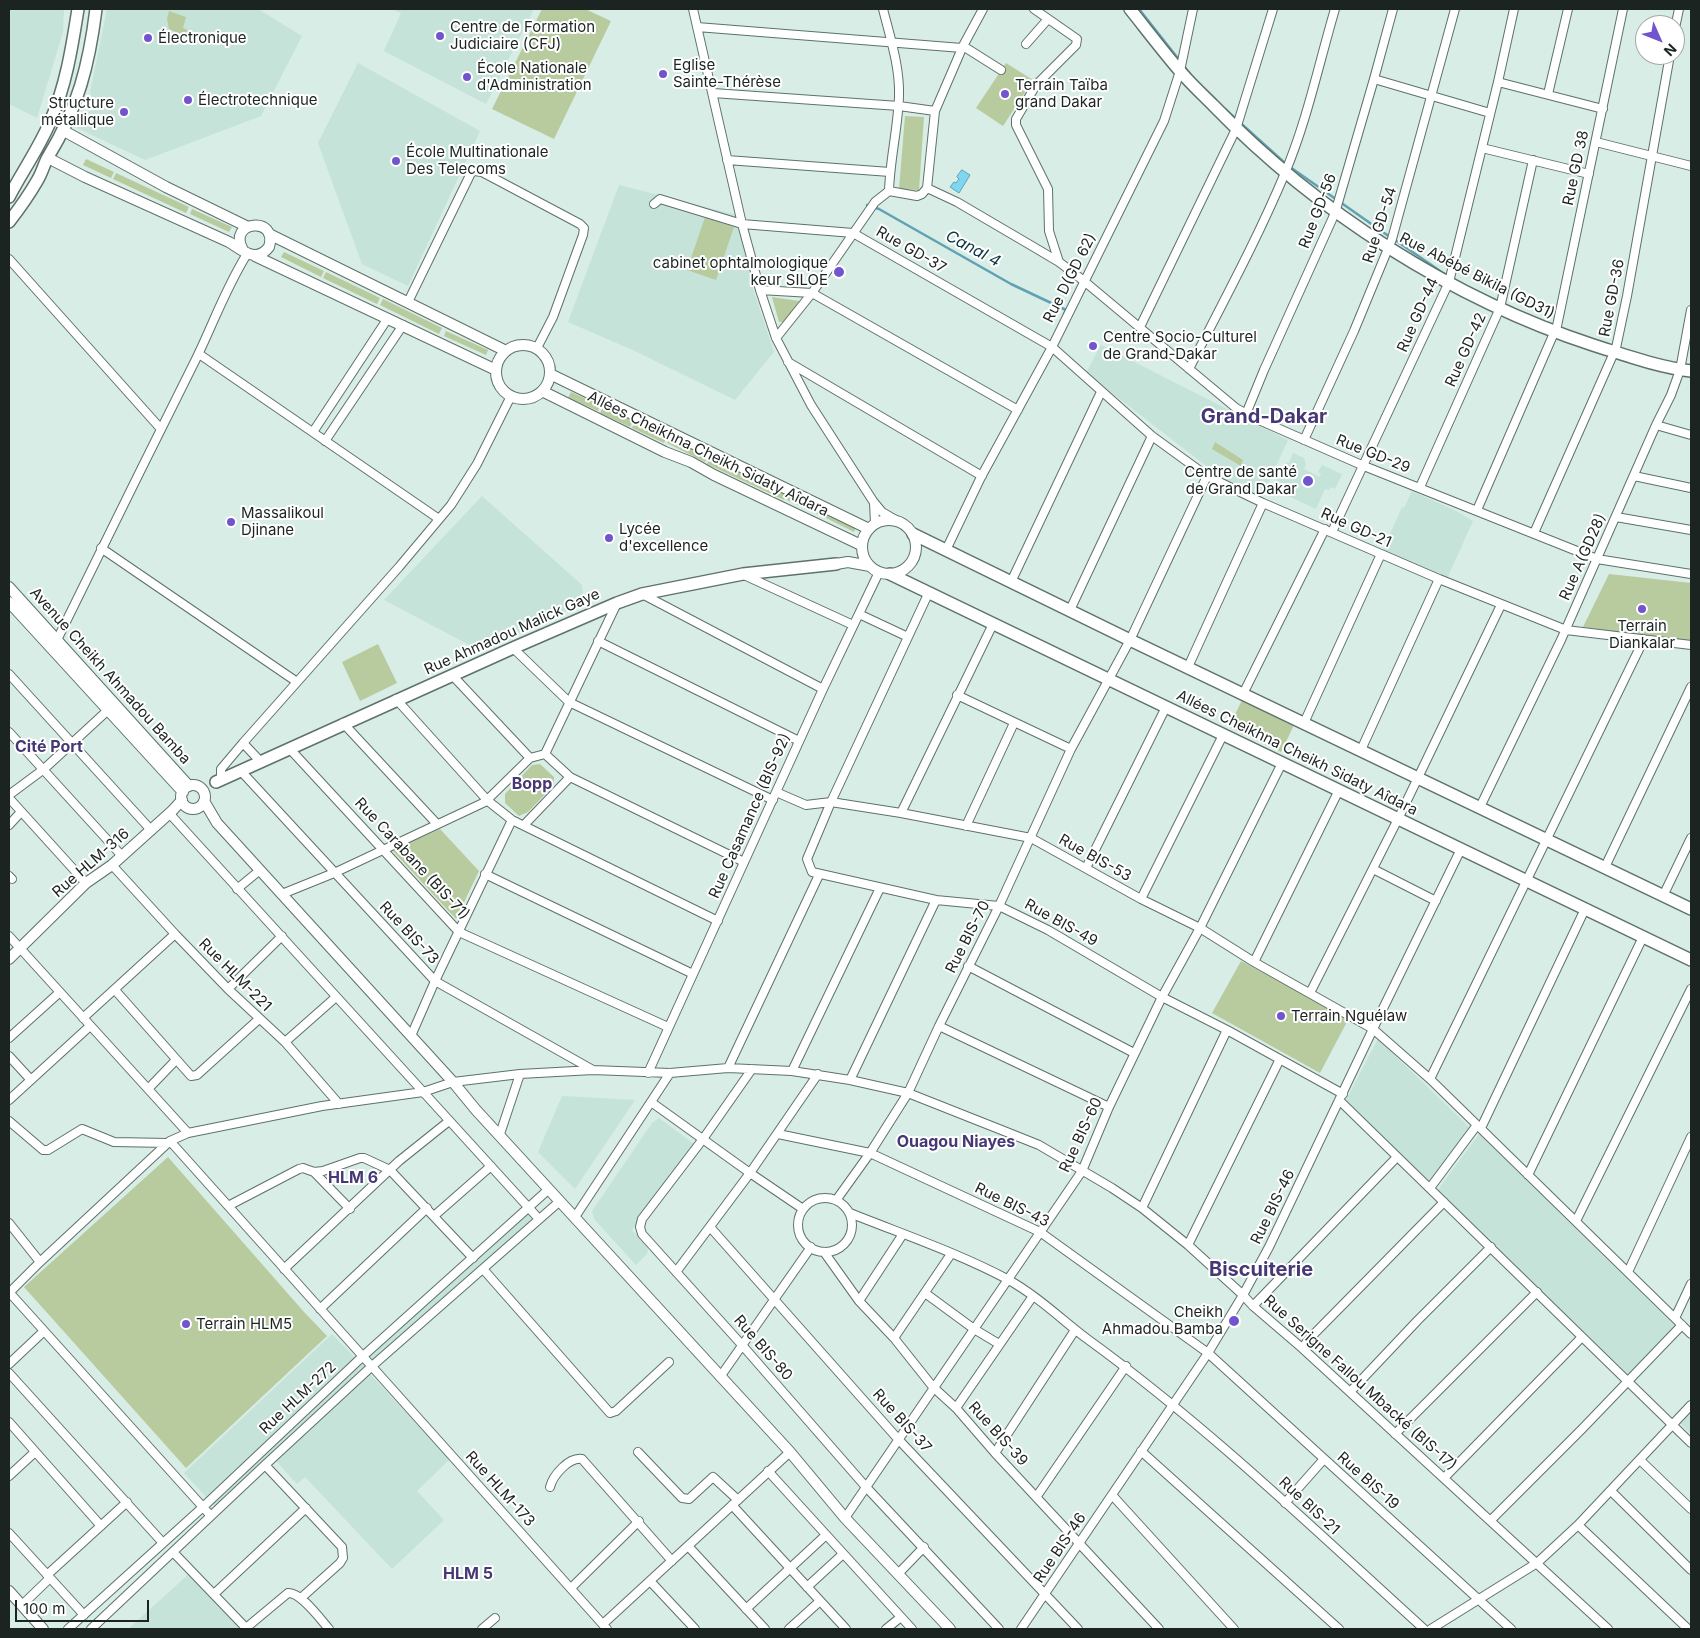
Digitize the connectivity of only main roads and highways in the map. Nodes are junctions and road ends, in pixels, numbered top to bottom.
1 (78, 9) edge
2 (96, 9) edge
3 (1130, 9) edge
4 (9, 197) edge
5 (9, 222) edge
6 (1686, 371) edge
7 (913, 534) road end
8 (836, 564) road end
9 (884, 573) road end
10 (219, 780) road end
11 (1691, 909) edge
12 (1691, 960) edge

1 - 4 main road
2 - 5 main road
3 - 6 main road, Rue Abébé Bikila (GD31)
7 - 11 main road, Allées Cheikhna Cheikh Sidaty Aîdara
8 - 10 main road, Rue Ahmadou Malick Gaye
9 - 12 main road, Allées Cheikhna Cheikh Sidaty Aîdara

